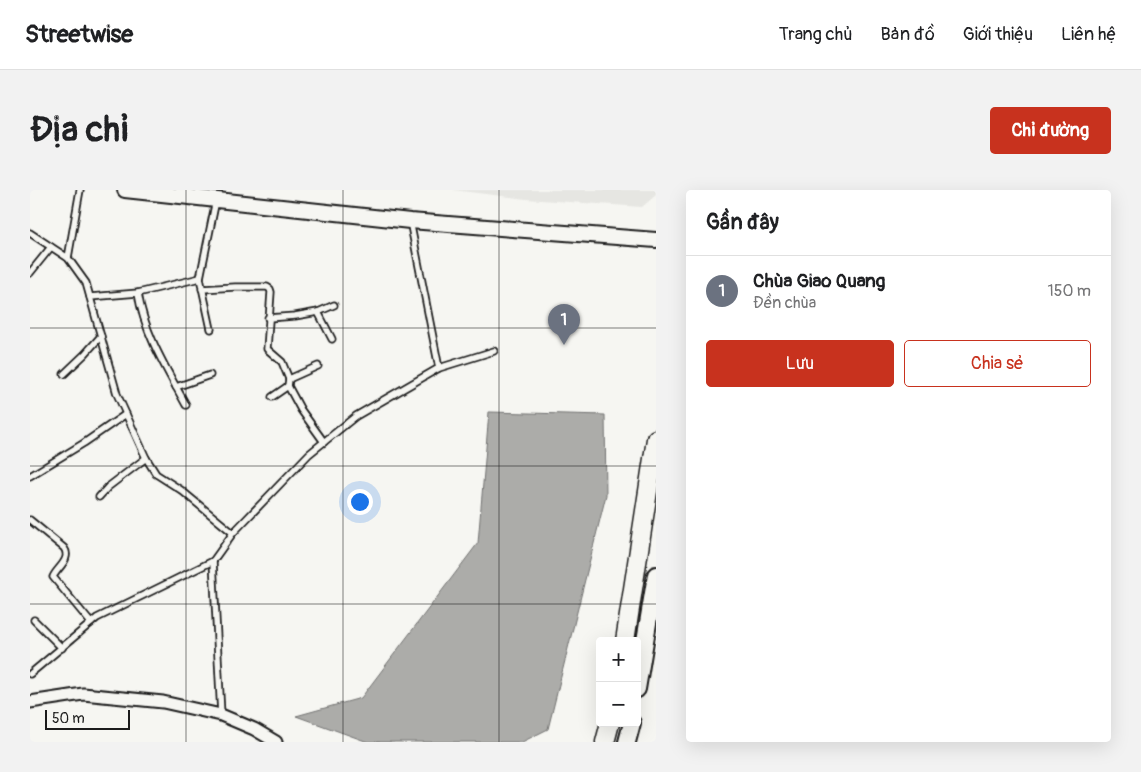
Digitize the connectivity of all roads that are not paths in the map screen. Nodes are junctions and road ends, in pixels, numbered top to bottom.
1 (80, 190) edge
2 (125, 190) edge
3 (216, 200) junction
4 (410, 221) junction
5 (30, 233) edge
6 (656, 240) edge
7 (51, 247) junction
8 (68, 258) junction
9 (30, 273) edge
10 (200, 278) junction
11 (202, 289) junction
12 (138, 293) junction
13 (90, 297) junction
14 (334, 305) dead end
15 (318, 312) junction
16 (268, 318) junction
17 (212, 329) dead end
18 (101, 336) junction
19 (332, 338) dead end
20 (494, 352) dead end
21 (318, 366) dead end
22 (439, 368) junction
23 (64, 374) dead end
24 (210, 376) dead end
25 (289, 379) junction
26 (176, 386) junction
27 (288, 386) junction
28 (272, 397) dead end
29 (186, 405) dead end
30 (126, 414) junction
31 (656, 439) edge
32 (324, 442) junction
33 (146, 458) junction
34 (30, 476) edge
35 (99, 497) dead end
36 (30, 520) edge
37 (233, 533) junction
38 (213, 561) junction
39 (656, 575) edge
40 (34, 620) dead end
41 (91, 623) junction
42 (626, 637) edge
43 (62, 648) junction
44 (30, 674) edge
45 (638, 682) edge
46 (32, 699) edge
47 (221, 715) junction
48 (609, 727) edge
49 (631, 727) edge
50 (276, 742) edge
51 (605, 742) edge
52 (627, 742) edge

1 - 8 lane
2 - 3 street
3 - 4 street
3 - 10 lane
4 - 6 street
4 - 22 lane
5 - 7 lane
7 - 8 lane
7 - 9 lane
8 - 13 lane
10 - 11 lane
10 - 12 lane
11 - 16 lane
11 - 17 lane
12 - 13 lane
12 - 26 lane
13 - 18 lane
14 - 15 lane
15 - 16 lane
15 - 19 lane
16 - 25 lane
18 - 23 lane
18 - 30 lane
20 - 22 lane
21 - 25 lane
22 - 32 lane
24 - 26 lane
25 - 27 lane
26 - 29 lane
27 - 28 lane
27 - 32 lane
30 - 33 lane
30 - 34 lane
31 - 42 main road
32 - 37 lane
33 - 35 lane
33 - 37 lane
36 - 41 lane
37 - 38 lane
38 - 41 lane
38 - 47 lane
39 - 45 main road
40 - 43 lane
41 - 43 lane
43 - 44 lane
46 - 47 street
47 - 50 street
48 - 51 main road
49 - 52 main road

